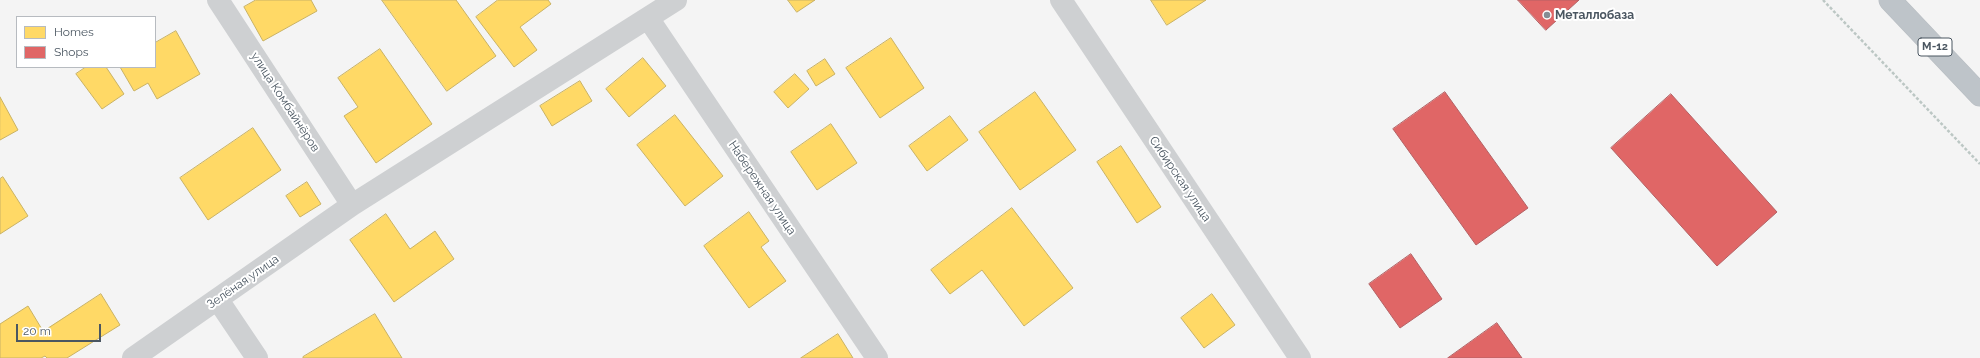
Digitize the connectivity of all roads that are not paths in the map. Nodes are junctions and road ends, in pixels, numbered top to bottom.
1 (218, 0) edge
2 (676, 0) edge
3 (1061, 0) edge
4 (1890, 0) edge
5 (648, 18) junction
6 (1980, 94) edge
7 (352, 205) junction
8 (218, 300) junction
9 (133, 358) edge
10 (256, 358) edge
11 (877, 358) edge
12 (1300, 358) edge

1 - 7 street, улица Комбайнёров
2 - 5 street, Зелёная улица
3 - 12 street, Сибирская улица
4 - 6 highway, М-12
5 - 7 street, Зелёная улица
5 - 11 street, Набережная улица
7 - 8 street, Зелёная улица
8 - 9 street, Зелёная улица
8 - 10 street

